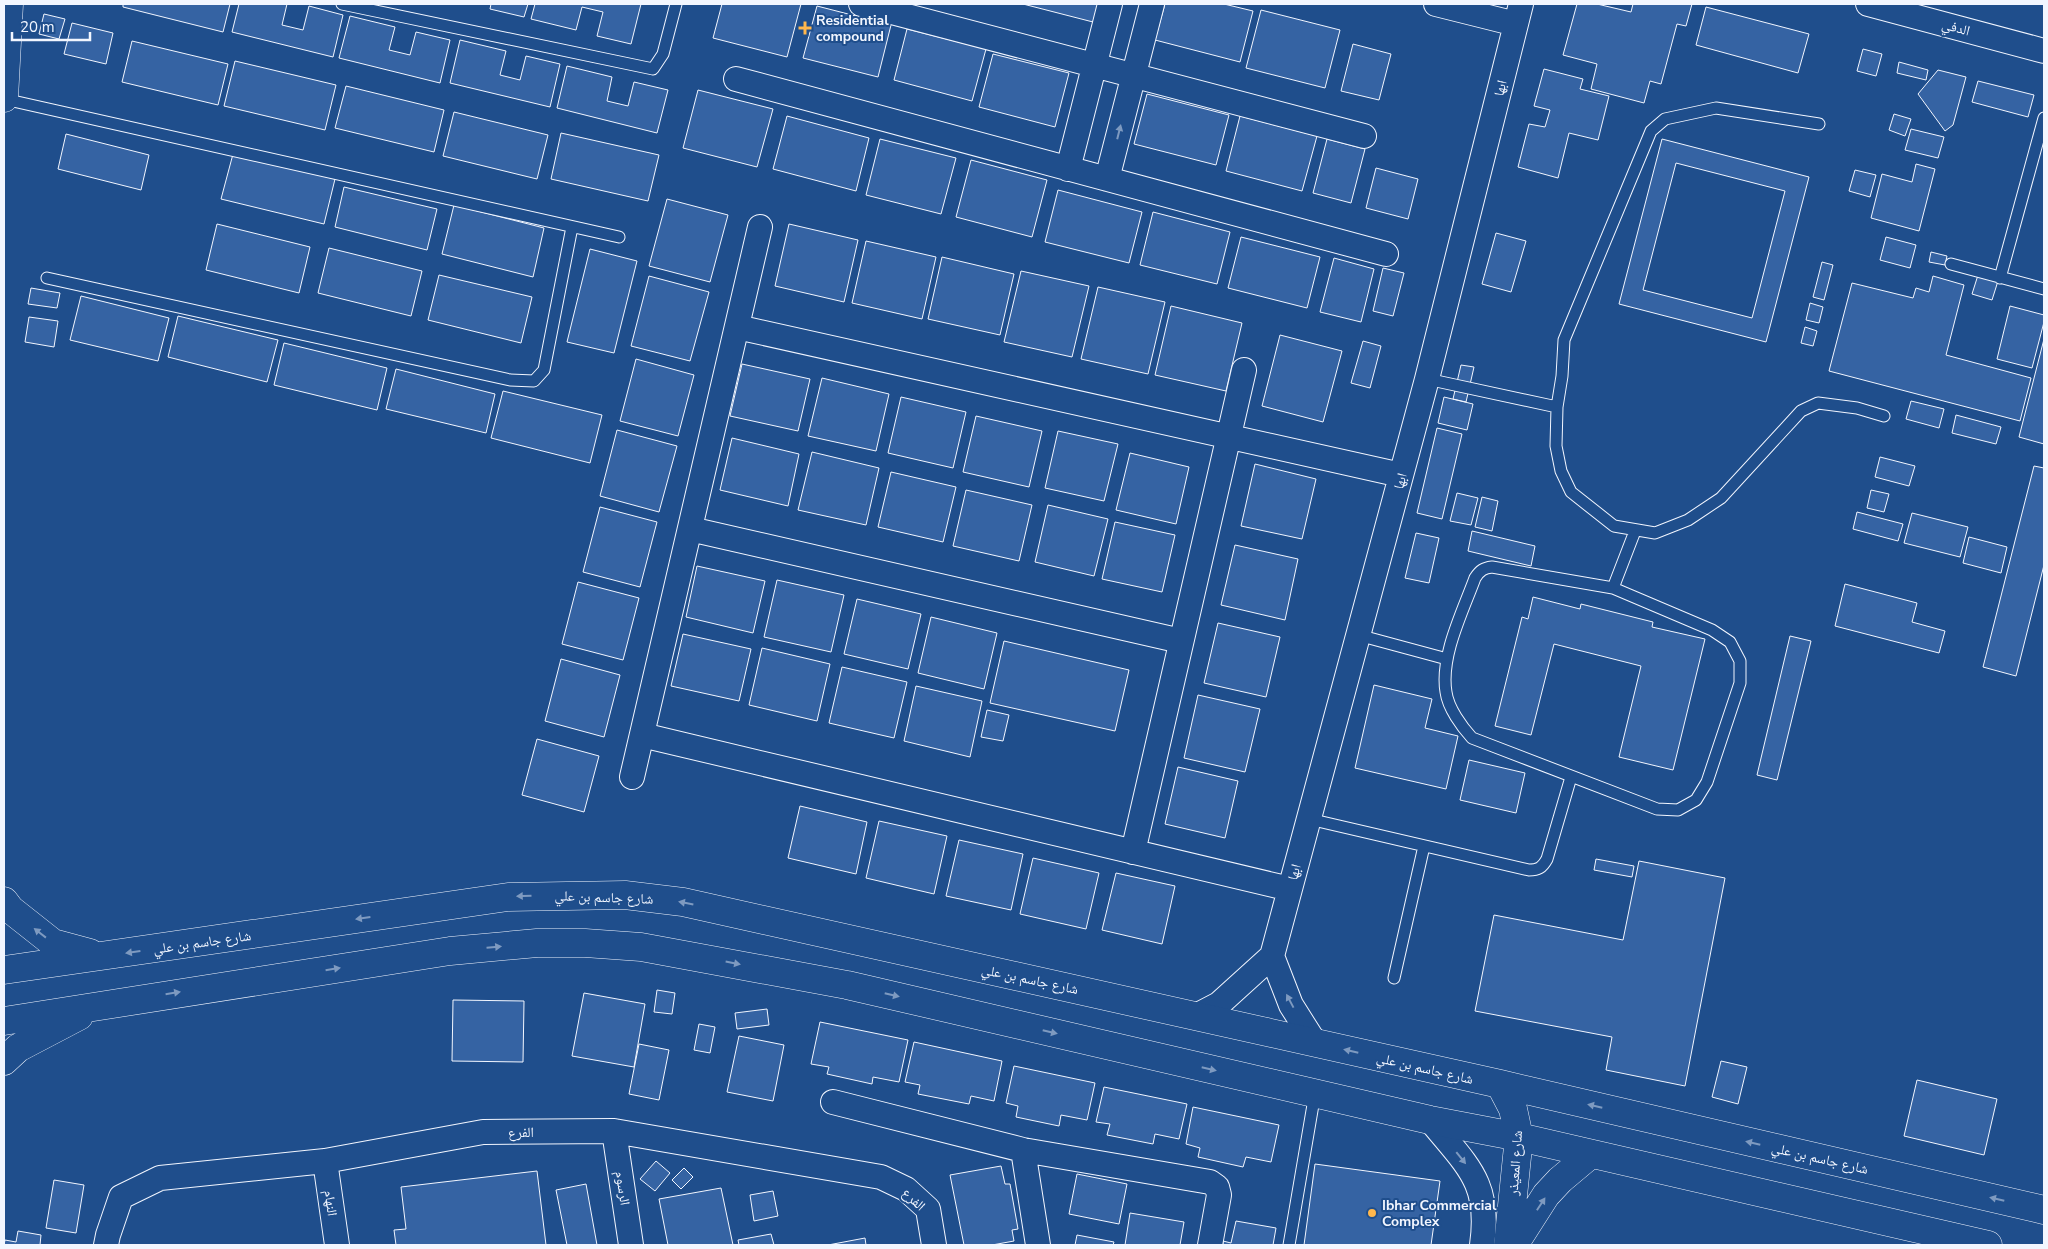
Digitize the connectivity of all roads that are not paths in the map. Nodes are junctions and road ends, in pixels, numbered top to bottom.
1 (9, 4) edge
2 (342, 4) edge
3 (676, 4) edge
4 (861, 4) edge
5 (1110, 4) edge
6 (1152, 4) edge
7 (1436, 4) edge
8 (1868, 4) edge
9 (1518, 14) edge
10 (2044, 51) edge
11 (1094, 65) junction
12 (1133, 75) junction
13 (736, 79) dead end
14 (4, 99) edge
15 (2044, 118) edge
16 (1819, 124) dead end
17 (1364, 136) dead end
18 (1068, 169) junction
19 (1107, 179) junction
20 (572, 227) junction
21 (760, 227) dead end
22 (618, 237) dead end
23 (1386, 254) dead end
24 (1951, 264) dead end
25 (47, 278) dead end
26 (2000, 278) junction
27 (2044, 289) edge
28 (737, 327) junction
29 (1244, 370) dead end
30 (1427, 379) junction
31 (1557, 407) junction
32 (1884, 416) dead end
33 (1228, 437) junction
34 (1401, 475) junction
35 (690, 529) junction
36 (1635, 531) junction
37 (1613, 588) junction
38 (1358, 635) junction
39 (1181, 641) junction
40 (1447, 659) junction
41 (642, 735) junction
42 (632, 777) dead end
43 (1571, 777) junction
44 (1309, 819) junction
45 (1424, 846) junction
46 (1133, 852) junction
47 (1290, 889) junction
48 (4, 901) edge
49 (101, 956) junction
50 (1272, 956) junction
51 (4, 970) edge
52 (1394, 978) dead end
53 (102, 1004) junction
54 (1196, 1016) junction
55 (4, 1021) edge
56 (1315, 1043) junction
57 (4, 1061) edge
58 (1500, 1084) junction
59 (1315, 1093) junction
60 (833, 1102) dead end
61 (1430, 1120) junction
62 (614, 1131) junction
63 (1519, 1137) junction
64 (1023, 1150) junction
65 (1591, 1154) junction
66 (325, 1161) junction
67 (2044, 1210) edge
68 (1960, 1242) edge
69 (106, 1245) edge
70 (337, 1245) edge
71 (631, 1245) edge
72 (934, 1245) edge
73 (1038, 1245) edge
74 (1210, 1245) edge
75 (1290, 1245) edge
76 (1482, 1245) edge
77 (1508, 1245) edge
78 (1514, 1245) edge
79 (1988, 1245) edge

1 - 14 street
2 - 3 lane
4 - 11 street
5 - 11 street
6 - 12 street
7 - 9 street
8 - 10 street, الدفي
9 - 30 street, ابها
11 - 12 street
11 - 18 street
12 - 17 street
19 -> 12 street
13 - 18 street
14 - 20 lane
15 - 26 lane
16 - 31 lane
18 - 19 street
19 - 23 street
20 - 22 lane
20 - 25 lane
21 - 28 street
24 - 26 lane
26 - 27 lane
28 - 33 street
28 - 35 street
29 - 33 street
30 - 31 lane
30 - 34 street, ابها
31 - 36 lane
32 - 36 lane
33 - 34 street
33 - 39 street
34 - 38 street, ابها
35 - 39 street
35 - 41 street
36 - 37 lane
37 - 40 lane
37 - 43 lane
38 - 40 lane
38 - 44 street, ابها
39 - 46 street
40 - 43 lane
41 - 42 street
41 - 46 street
43 - 45 lane
44 - 45 lane
44 - 47 street, ابها
45 - 52 lane
46 - 47 street
47 - 50 street, ابها
49 -> 48 street
49 - 51 street, شارع جاسم بن علي
54 -> 49 street, شارع جاسم بن علي
50 - 54 street
56 -> 50 street
53 - 55 street
53 - 57 street
53 -> 59 street
54 - 56 street, شارع جاسم بن علي
58 -> 56 street, شارع جاسم بن علي
58 - 63 street, شارع المعيذر
67 -> 58 street, شارع جاسم بن علي
59 - 61 street
59 - 75 lane
60 - 64 street
61 - 63 street
61 -> 76 street
62 - 66 street, الفرع
62 - 71 street, الرسوم
62 - 72 street, الفرع
63 - 65 street
63 - 77 street, شارع المعيذر
64 - 73 street
64 - 74 street
65 - 68 street
78 -> 65 street
66 - 69 street, الفرع
66 - 70 street, النهام
68 - 79 street

